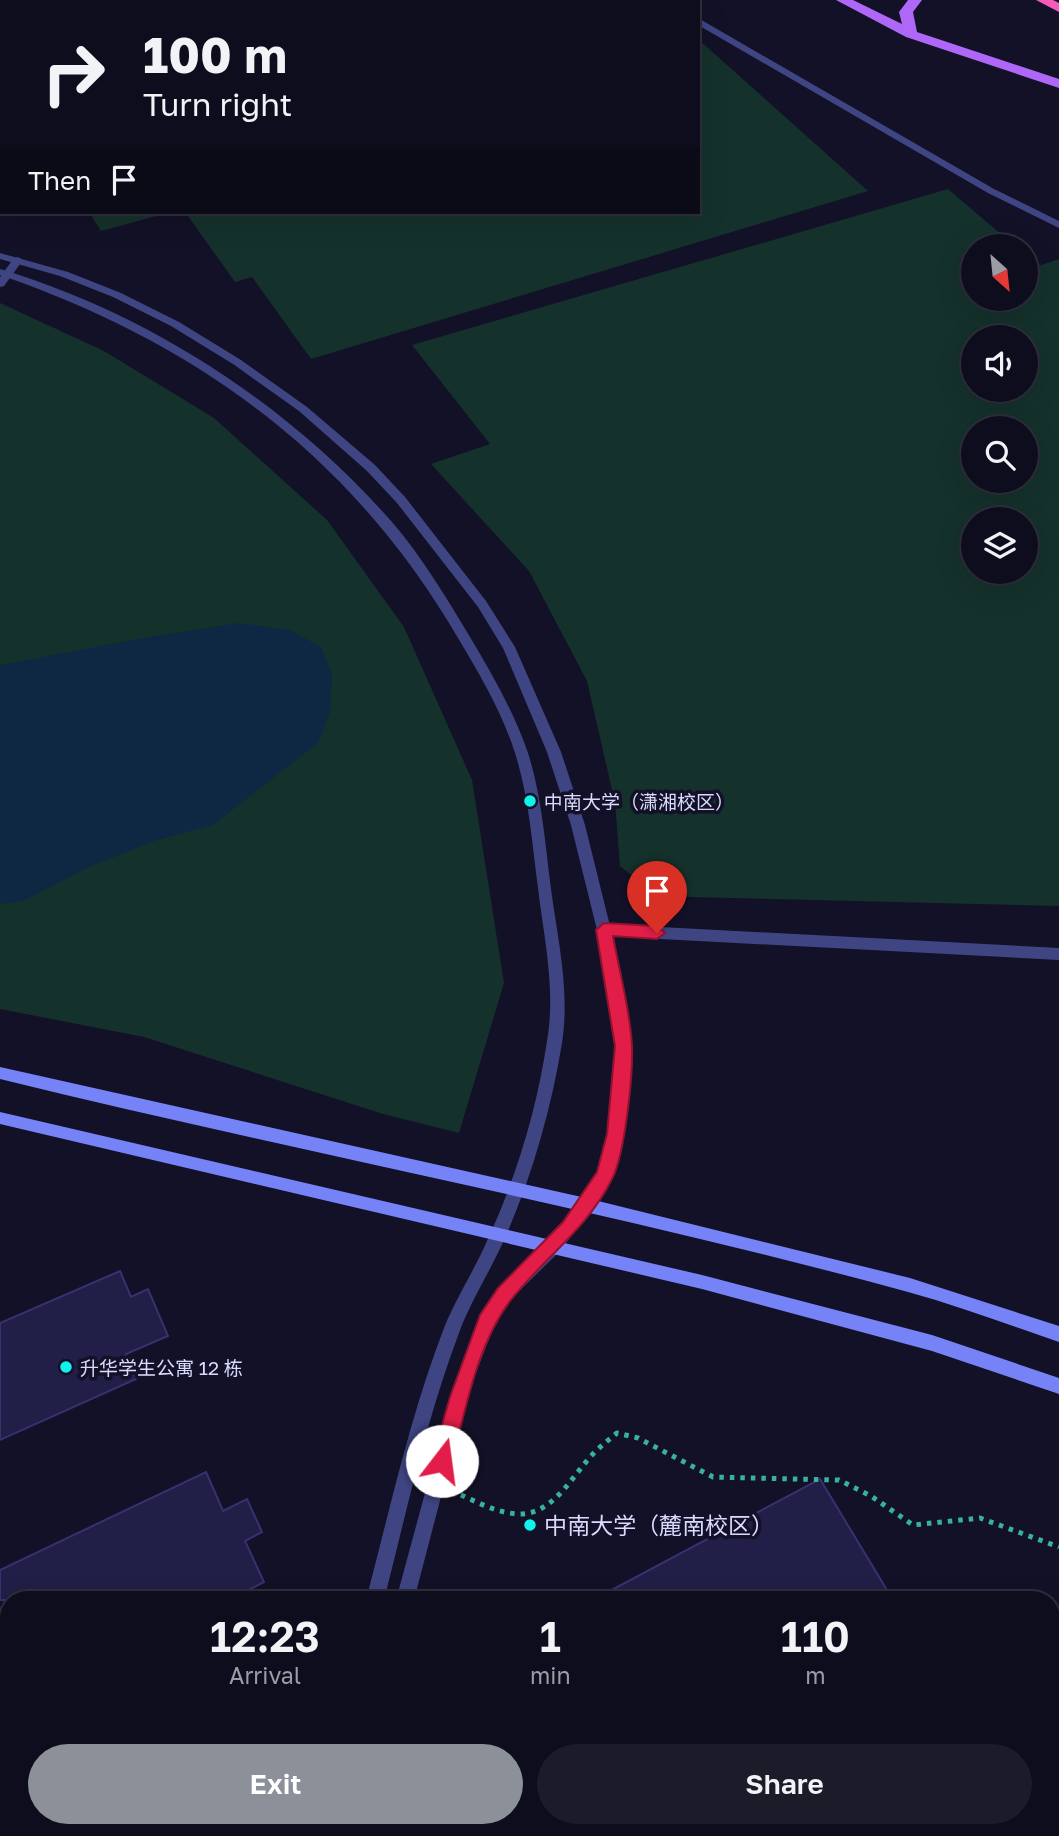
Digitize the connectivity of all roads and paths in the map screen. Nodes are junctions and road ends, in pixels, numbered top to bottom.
1 (843, 0) edge
2 (915, 0) edge
3 (1043, 0) edge
4 (1059, 8) edge
5 (700, 22) edge
6 (911, 34) junction
7 (1059, 84) edge
8 (1059, 225) edge
9 (0, 256) edge
10 (18, 261) junction
11 (2, 277) edge
12 (604, 930) junction
13 (1059, 954) edge
14 (0, 1073) edge
15 (0, 1118) edge
16 (515, 1189) junction
17 (586, 1205) junction
18 (499, 1235) junction
19 (552, 1248) junction
20 (1059, 1334) edge
21 (1059, 1386) edge
22 (436, 1482) junction
23 (1059, 1546) edge
24 (377, 1591) edge
25 (407, 1591) edge

1 - 6 main road
2 - 6 main road
3 - 4 highway
5 - 8 street
6 - 7 main road
9 - 10 street
10 - 11 street
10 - 12 street
11 - 16 street
12 - 13 street
12 - 17 street
14 - 16 main road
15 - 18 main road
16 - 17 main road
16 - 18 street
17 - 19 street
17 - 20 main road
18 - 19 main road
18 - 24 street
19 - 21 main road
19 - 22 street
22 - 23 path
22 - 25 street

